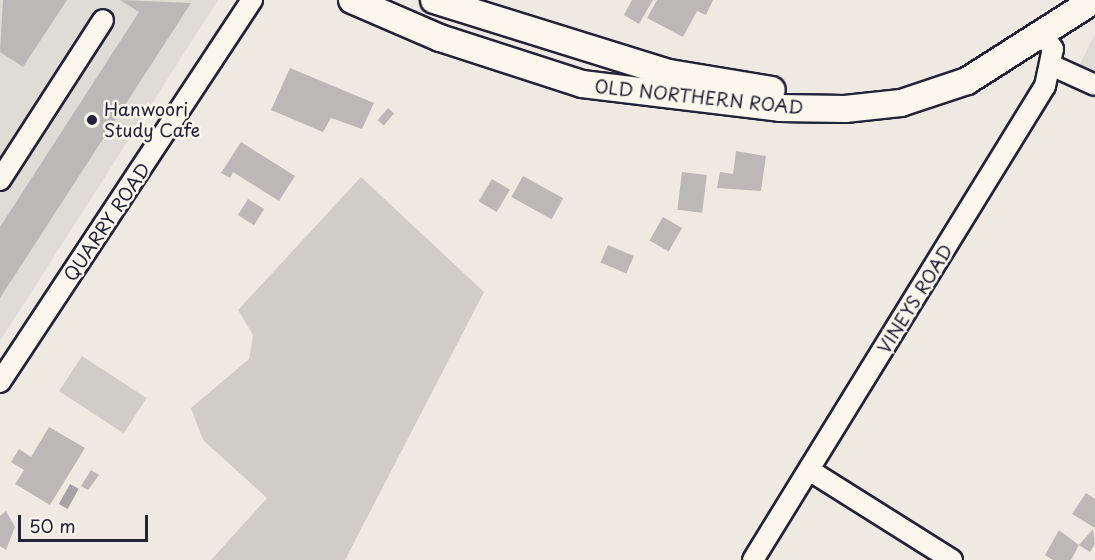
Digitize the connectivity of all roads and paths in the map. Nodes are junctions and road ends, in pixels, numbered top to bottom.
1 (252, 0) edge
2 (352, 0) edge
3 (434, 0) edge
4 (1094, 0) edge
5 (104, 20) dead end
6 (1044, 34) junction
7 (1053, 66) junction
8 (1095, 85) edge
9 (0, 180) edge
10 (0, 382) edge
11 (809, 470) junction
12 (753, 560) edge
13 (952, 560) edge

1 - 10 street, QUARRY ROAD
2 - 6 main road, OLD NORTHERN ROAD
3 - 6 main road, OLD NORTHERN ROAD
4 - 6 main road, OLD NORTHERN ROAD
5 - 9 street
6 - 7 street
7 - 8 street
7 - 11 street, VINEYS ROAD
11 - 12 street, VINEYS ROAD
11 - 13 street

